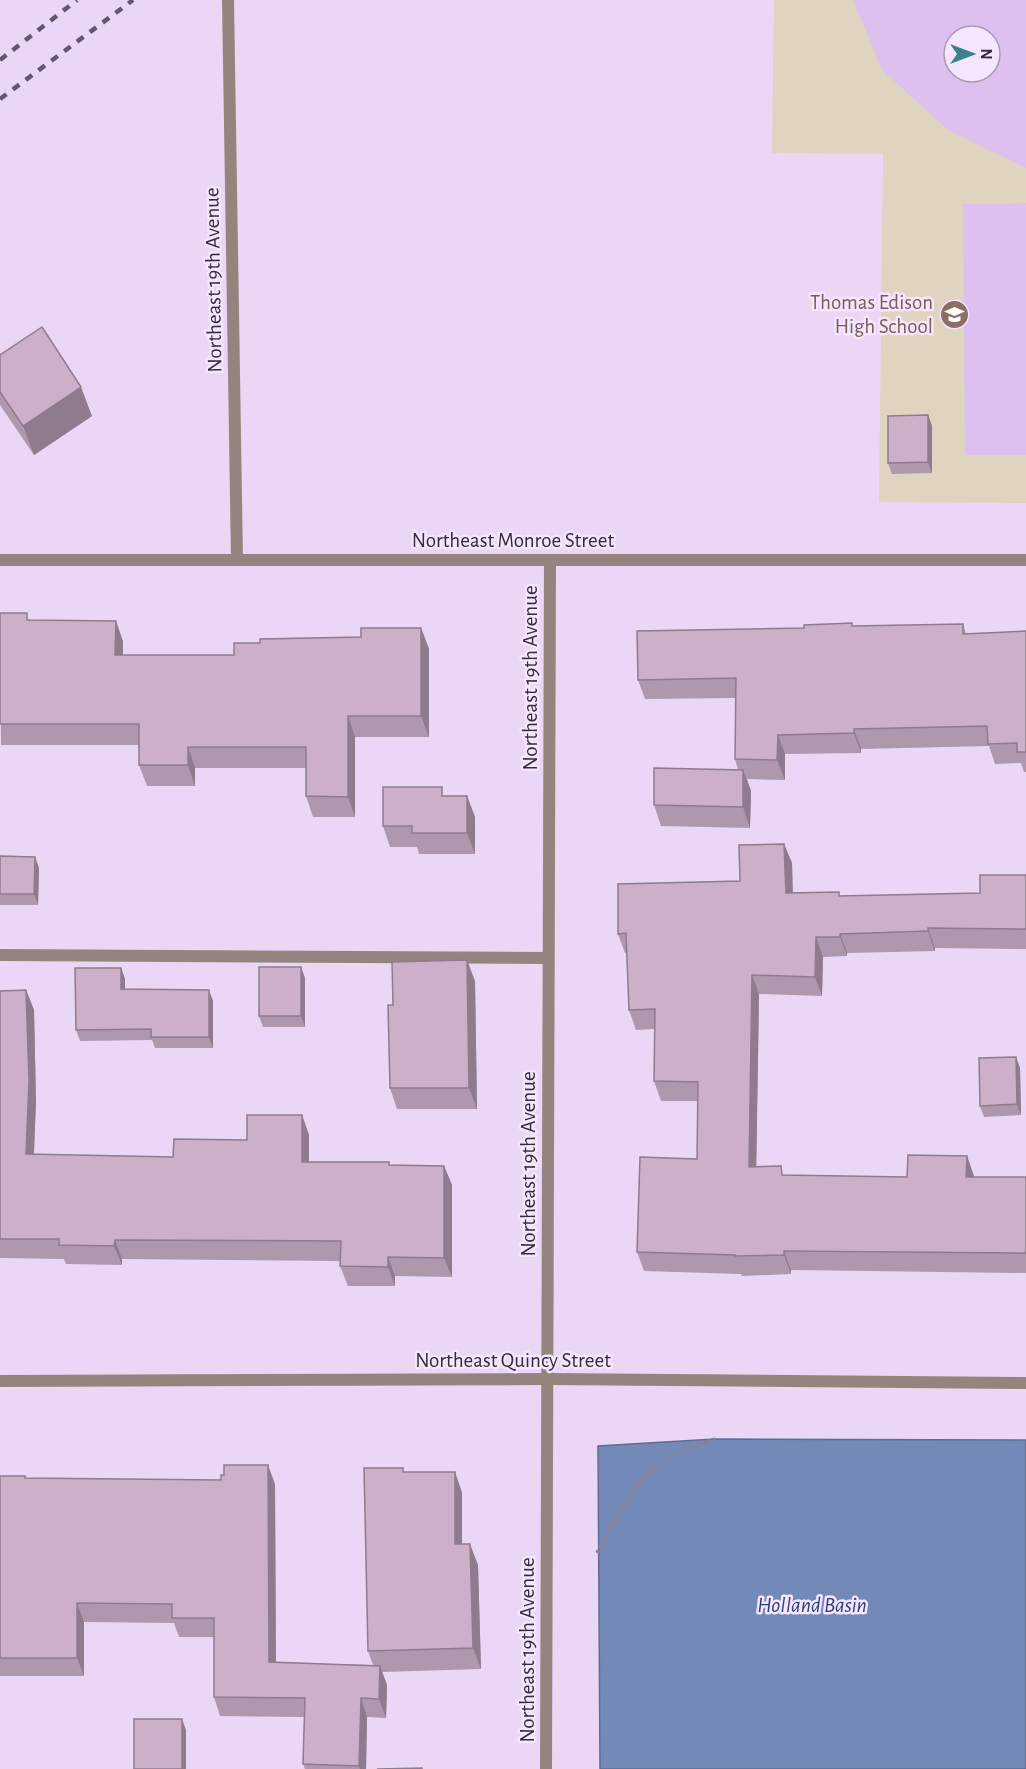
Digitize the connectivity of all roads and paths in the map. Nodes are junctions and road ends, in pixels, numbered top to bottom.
1 (228, 0) edge
2 (0, 560) edge
3 (237, 560) junction
4 (550, 560) junction
5 (1026, 560) edge
6 (0, 955) edge
7 (548, 958) junction
8 (547, 1379) junction
9 (0, 1381) edge
10 (1026, 1383) edge
11 (715, 1438) dead end
12 (597, 1553) dead end
13 (546, 1769) edge

1 - 3 street, Northeast 19th Avenue
2 - 3 street, Northeast Monroe Street
3 - 4 street, Northeast Monroe Street
4 - 5 street, Northeast Monroe Street
4 - 7 street, Northeast 19th Avenue
6 - 7 street
7 - 8 street, Northeast 19th Avenue
8 - 9 street, Northeast Quincy Street
8 - 10 street, Northeast Quincy Street
8 - 13 street, Northeast 19th Avenue
11 - 12 path

